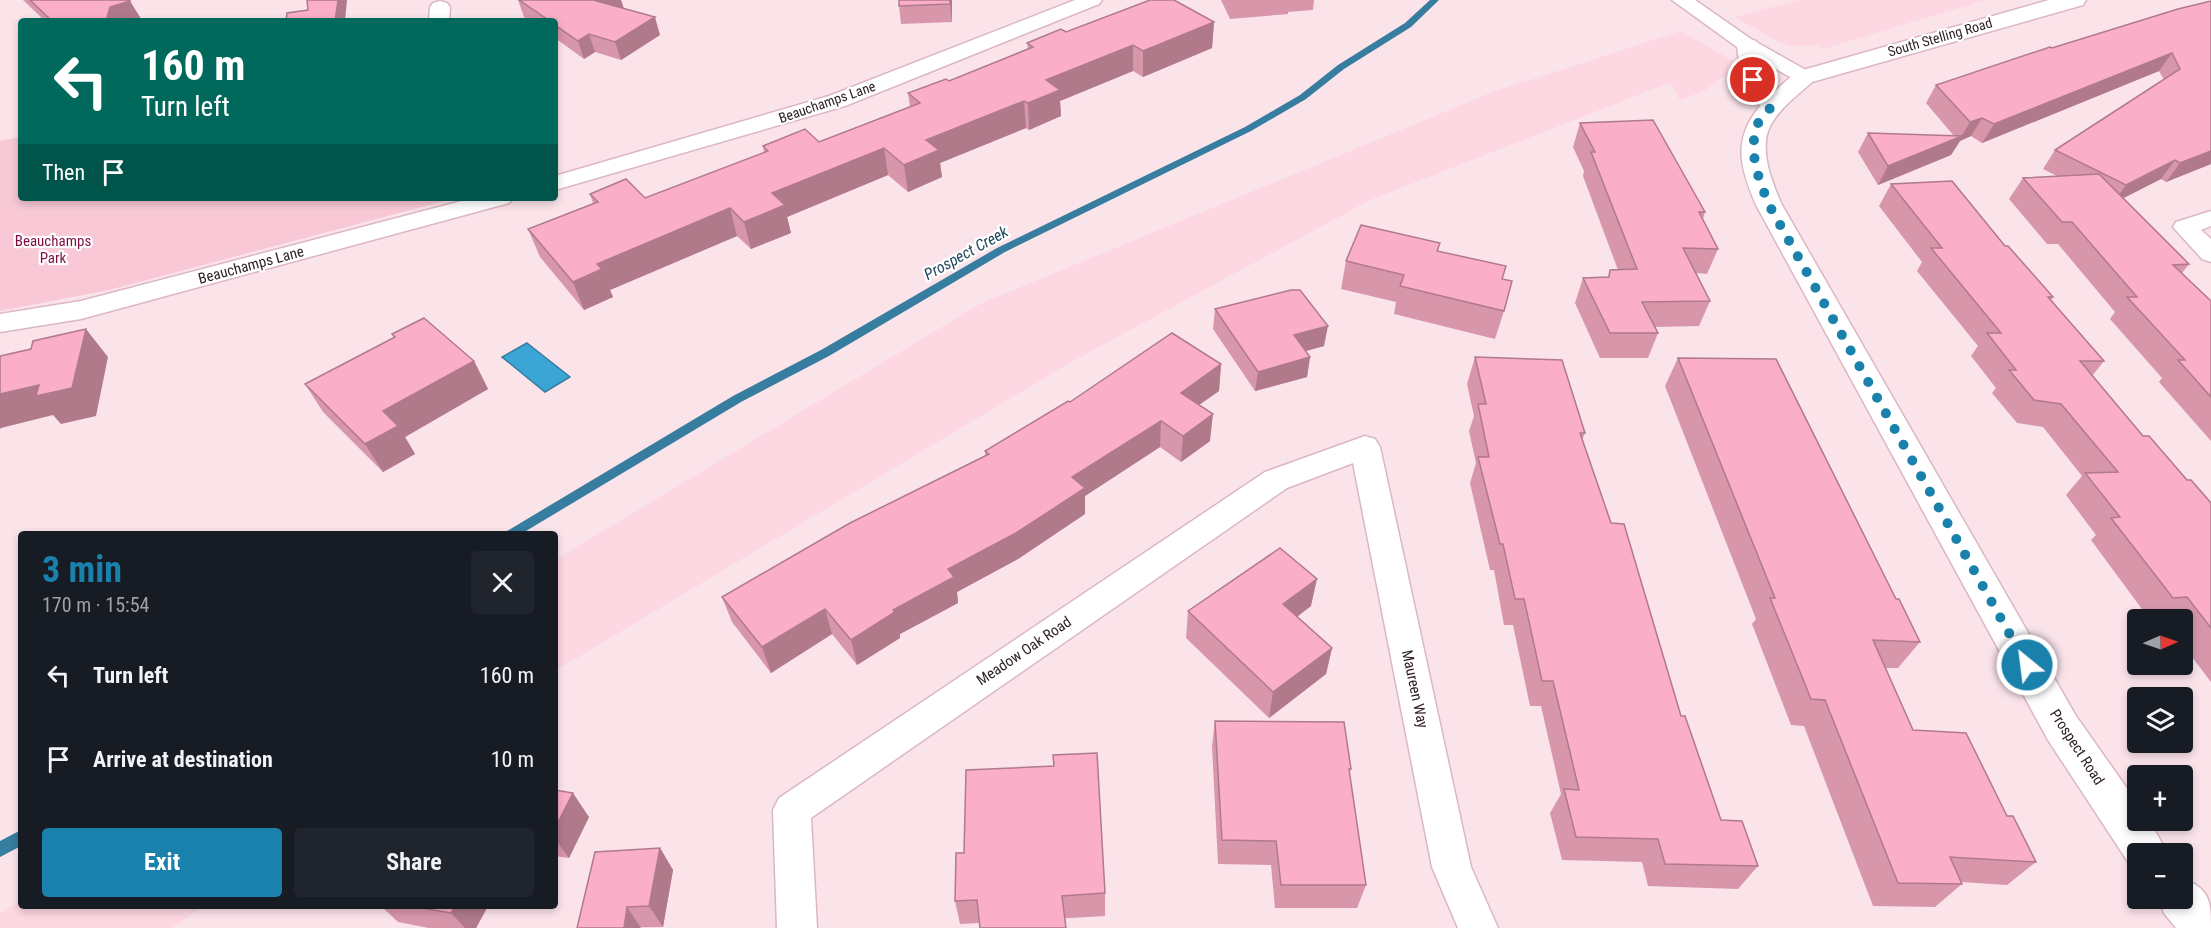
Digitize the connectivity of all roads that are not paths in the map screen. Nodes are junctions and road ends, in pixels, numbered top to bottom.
1 (1092, 0) edge
2 (1682, 0) edge
3 (2075, 0) edge
4 (1056, 5) edge
5 (1749, 46) junction
6 (1804, 77) junction
7 (1772, 106) junction
8 (560, 182) edge
9 (490, 201) edge
10 (2211, 218) edge
11 (2211, 254) edge
12 (0, 322) edge
13 (1365, 447) joint
14 (2140, 843) edge
15 (2189, 909) edge
16 (797, 928) edge
17 (1478, 928) edge
18 (2204, 928) edge

1 - 4 street, Beauchamps Lane
2 - 5 street
3 - 6 main road, South Stelling Road
4 - 8 street, Beauchamps Lane
5 - 6 street
5 - 7 main road
6 - 7 main road, Prospect Road
7 - 14 main road, Prospect Road
9 - 12 street, Beauchamps Lane
10 - 11 street
13 - 16 street, Meadow Oak Road
13 - 17 street, Maureen Way
15 - 18 main road

